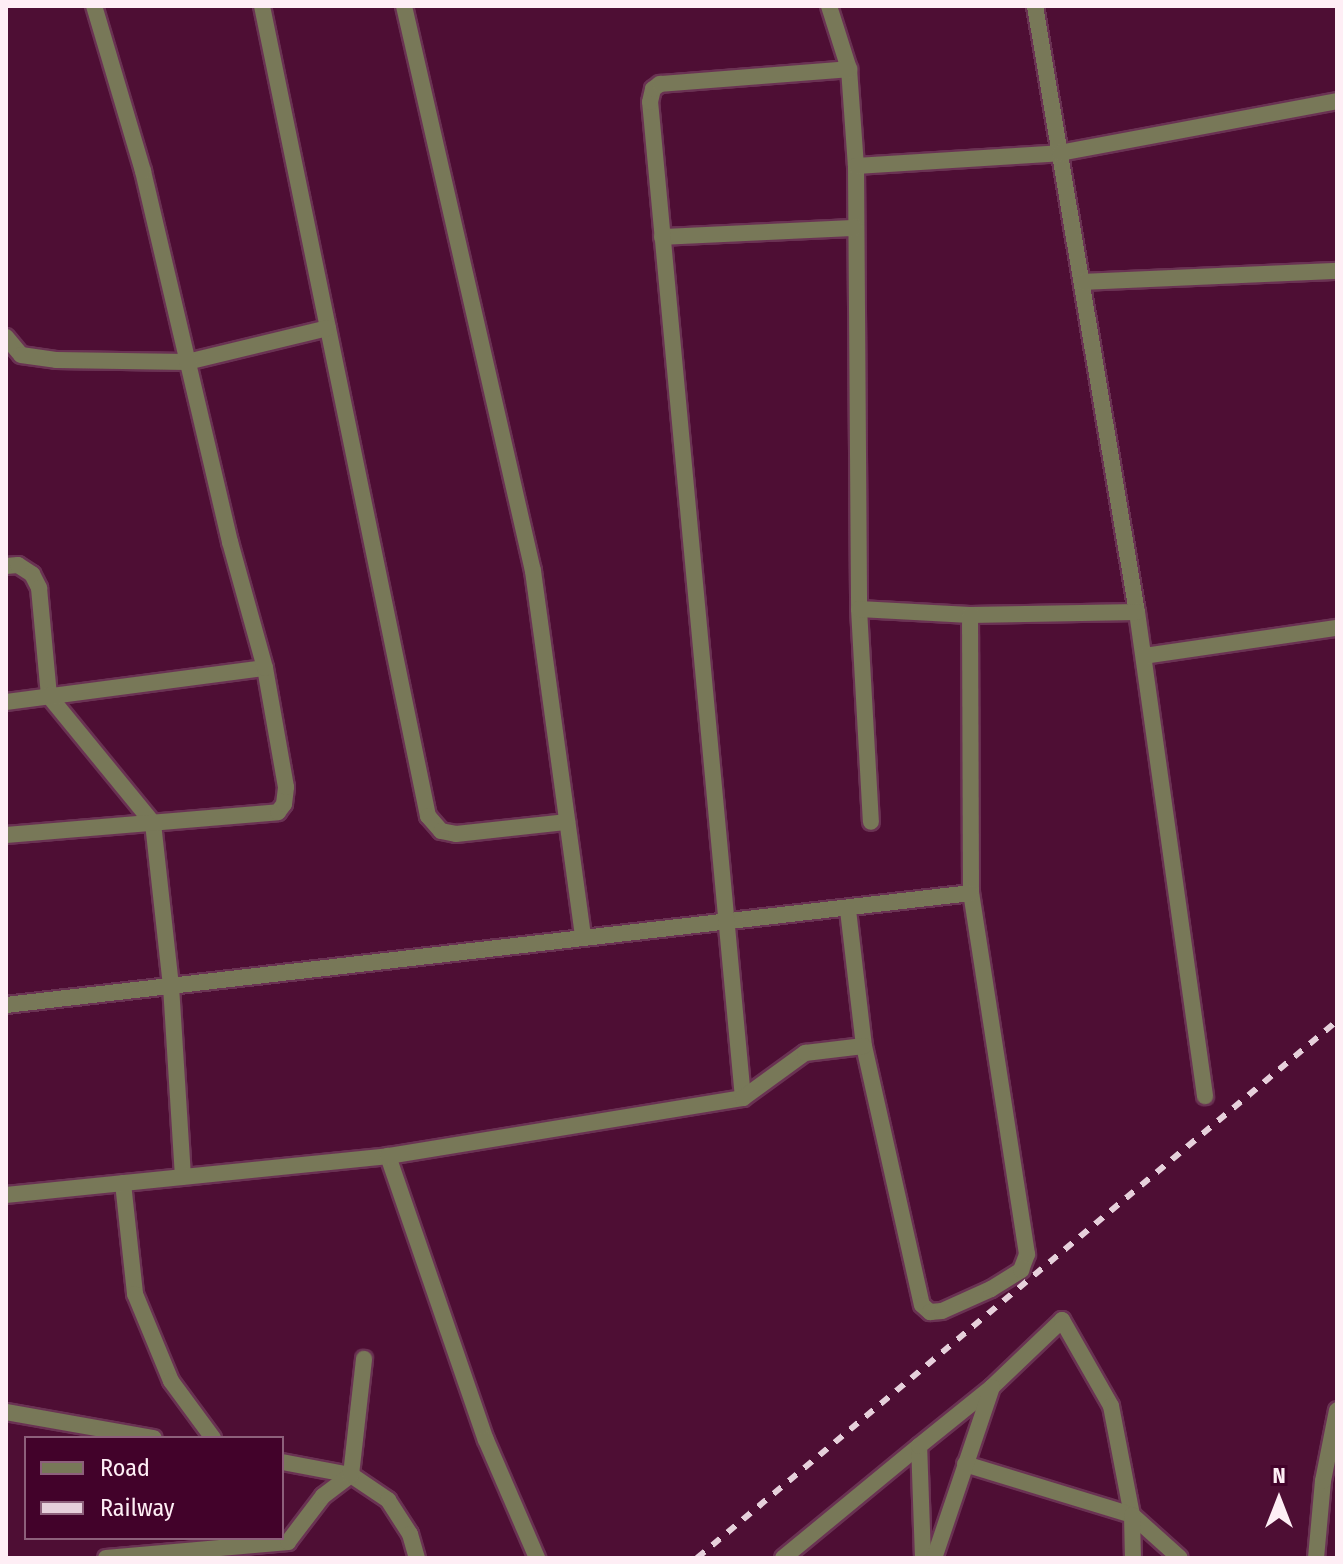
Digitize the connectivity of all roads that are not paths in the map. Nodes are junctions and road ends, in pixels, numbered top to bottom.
1 (94, 6) edge
2 (262, 6) edge
3 (404, 6) edge
4 (829, 6) edge
5 (1035, 6) edge
6 (849, 69) junction
7 (1337, 101) edge
8 (1060, 153) junction
9 (856, 166) junction
10 (855, 228) junction
11 (662, 237) junction
12 (1337, 271) edge
13 (1083, 282) junction
14 (328, 328) junction
15 (6, 337) edge
16 (187, 362) junction
17 (6, 566) edge
18 (859, 609) junction
19 (1137, 612) junction
20 (970, 615) junction
21 (1337, 628) edge
22 (1144, 656) junction
23 (265, 668) junction
24 (49, 696) junction
25 (6, 702) edge
26 (567, 822) junction
27 (871, 822) dead end
28 (153, 823) junction
29 (6, 835) edge
30 (971, 893) junction
31 (848, 910) junction
32 (725, 920) junction
33 (583, 936) junction
34 (171, 986) junction
35 (6, 1005) edge
36 (864, 1046) junction
37 (1205, 1096) dead end
38 (743, 1098) junction
39 (388, 1156) junction
40 (183, 1177) junction
41 (123, 1183) junction
42 (6, 1195) edge
43 (364, 1359) dead end
44 (992, 1387) junction
45 (1337, 1410) edge
46 (6, 1412) edge
47 (143, 1436) edge
48 (212, 1436) edge
49 (919, 1446) junction
50 (284, 1462) edge
51 (965, 1464) junction
52 (351, 1475) junction
53 (1132, 1515) junction
54 (287, 1544) edge
55 (106, 1558) edge
56 (417, 1558) edge
57 (537, 1558) edge
58 (783, 1558) edge
59 (923, 1558) edge
60 (934, 1558) edge
61 (1133, 1558) edge
62 (1180, 1558) edge
63 (1316, 1558) edge

1 - 16 street
2 - 14 street
3 - 26 street
4 - 6 street
5 - 8 street
6 - 9 street
6 - 11 street
7 - 8 street
8 - 9 street
8 - 13 street
9 - 10 street
10 - 11 street
10 - 18 street
11 - 32 street
12 - 13 street
13 - 19 street
14 - 16 street
14 - 26 street
15 - 16 street
16 - 23 street
17 - 24 street
18 - 20 street
18 - 27 street
19 - 20 street
19 - 22 street
20 - 30 street
21 - 22 street
22 - 37 street
23 - 24 street
23 - 28 street
24 - 25 street
24 - 28 street
26 - 33 street
28 - 29 street
28 - 34 street
30 - 31 street
30 - 36 street
31 - 32 street
31 - 36 street
32 - 33 street
32 - 38 street
33 - 34 street
34 - 35 street
34 - 40 street
36 - 38 street
38 - 39 street
39 - 40 street
39 - 57 street
40 - 41 street
41 - 42 street
41 - 48 street
43 - 52 street
44 - 49 street
44 - 51 street
44 - 53 street
45 - 63 street
46 - 47 street
49 - 58 street
49 - 59 street
50 - 52 street
51 - 53 street
51 - 60 street
52 - 54 street
52 - 56 street
53 - 61 street
53 - 62 street
54 - 55 street

